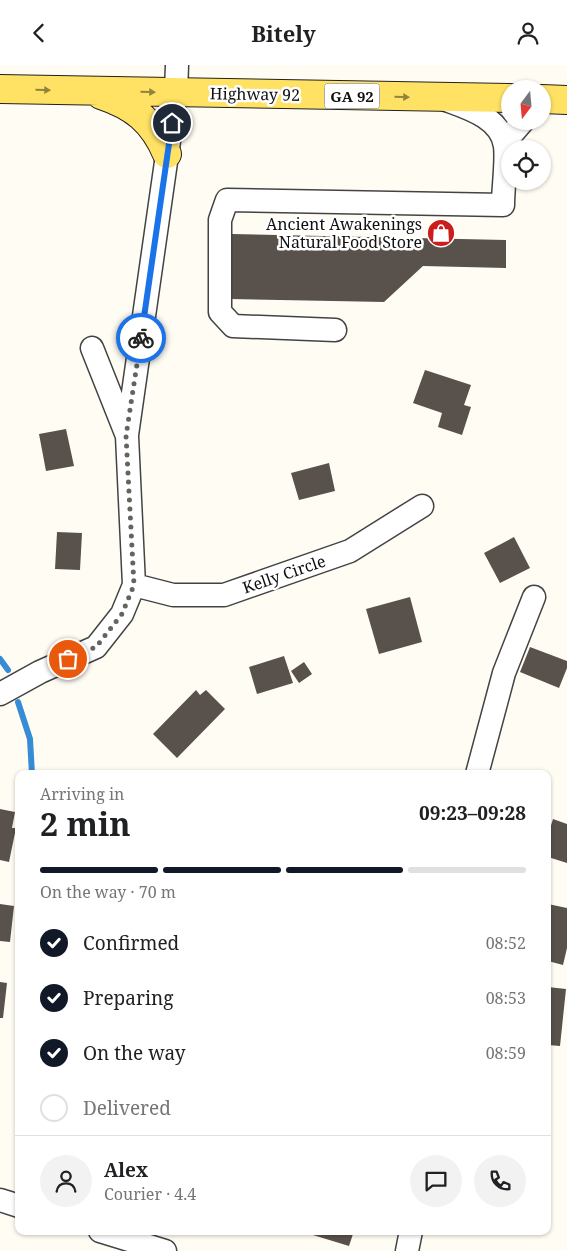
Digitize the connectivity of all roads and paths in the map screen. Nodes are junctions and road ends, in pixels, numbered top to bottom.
1 (178, 65) edge
2 (0, 89) edge
3 (85, 91) junction
4 (176, 92) junction
5 (438, 97) junction
6 (501, 99) edge
7 (503, 140) edge
8 (167, 154) junction
9 (504, 190) edge
10 (335, 330) dead end
11 (92, 348) dead end
12 (126, 436) junction
13 (422, 506) dead end
14 (134, 585) junction
15 (534, 597) dead end
16 (0, 694) edge
17 (478, 769) edge
18 (0, 1200) edge
19 (15, 1205) edge
20 (113, 1235) edge
21 (410, 1235) edge
22 (165, 1251) edge
23 (407, 1251) edge

1 - 4 street
2 -> 3 main road, Highway 92 / GA 92
3 -> 4 main road, Highway 92 / GA 92
3 - 8 main road
4 -> 5 main road, Highway 92 / GA 92
4 - 8 street
5 - 6 main road, Highway 92 / GA 92
5 - 7 street
8 - 12 street
9 - 10 street
11 - 12 street
12 - 14 street
13 - 14 street, Kelly Circle
14 - 16 street
15 - 17 street
18 - 19 street
20 - 22 street
21 - 23 street

